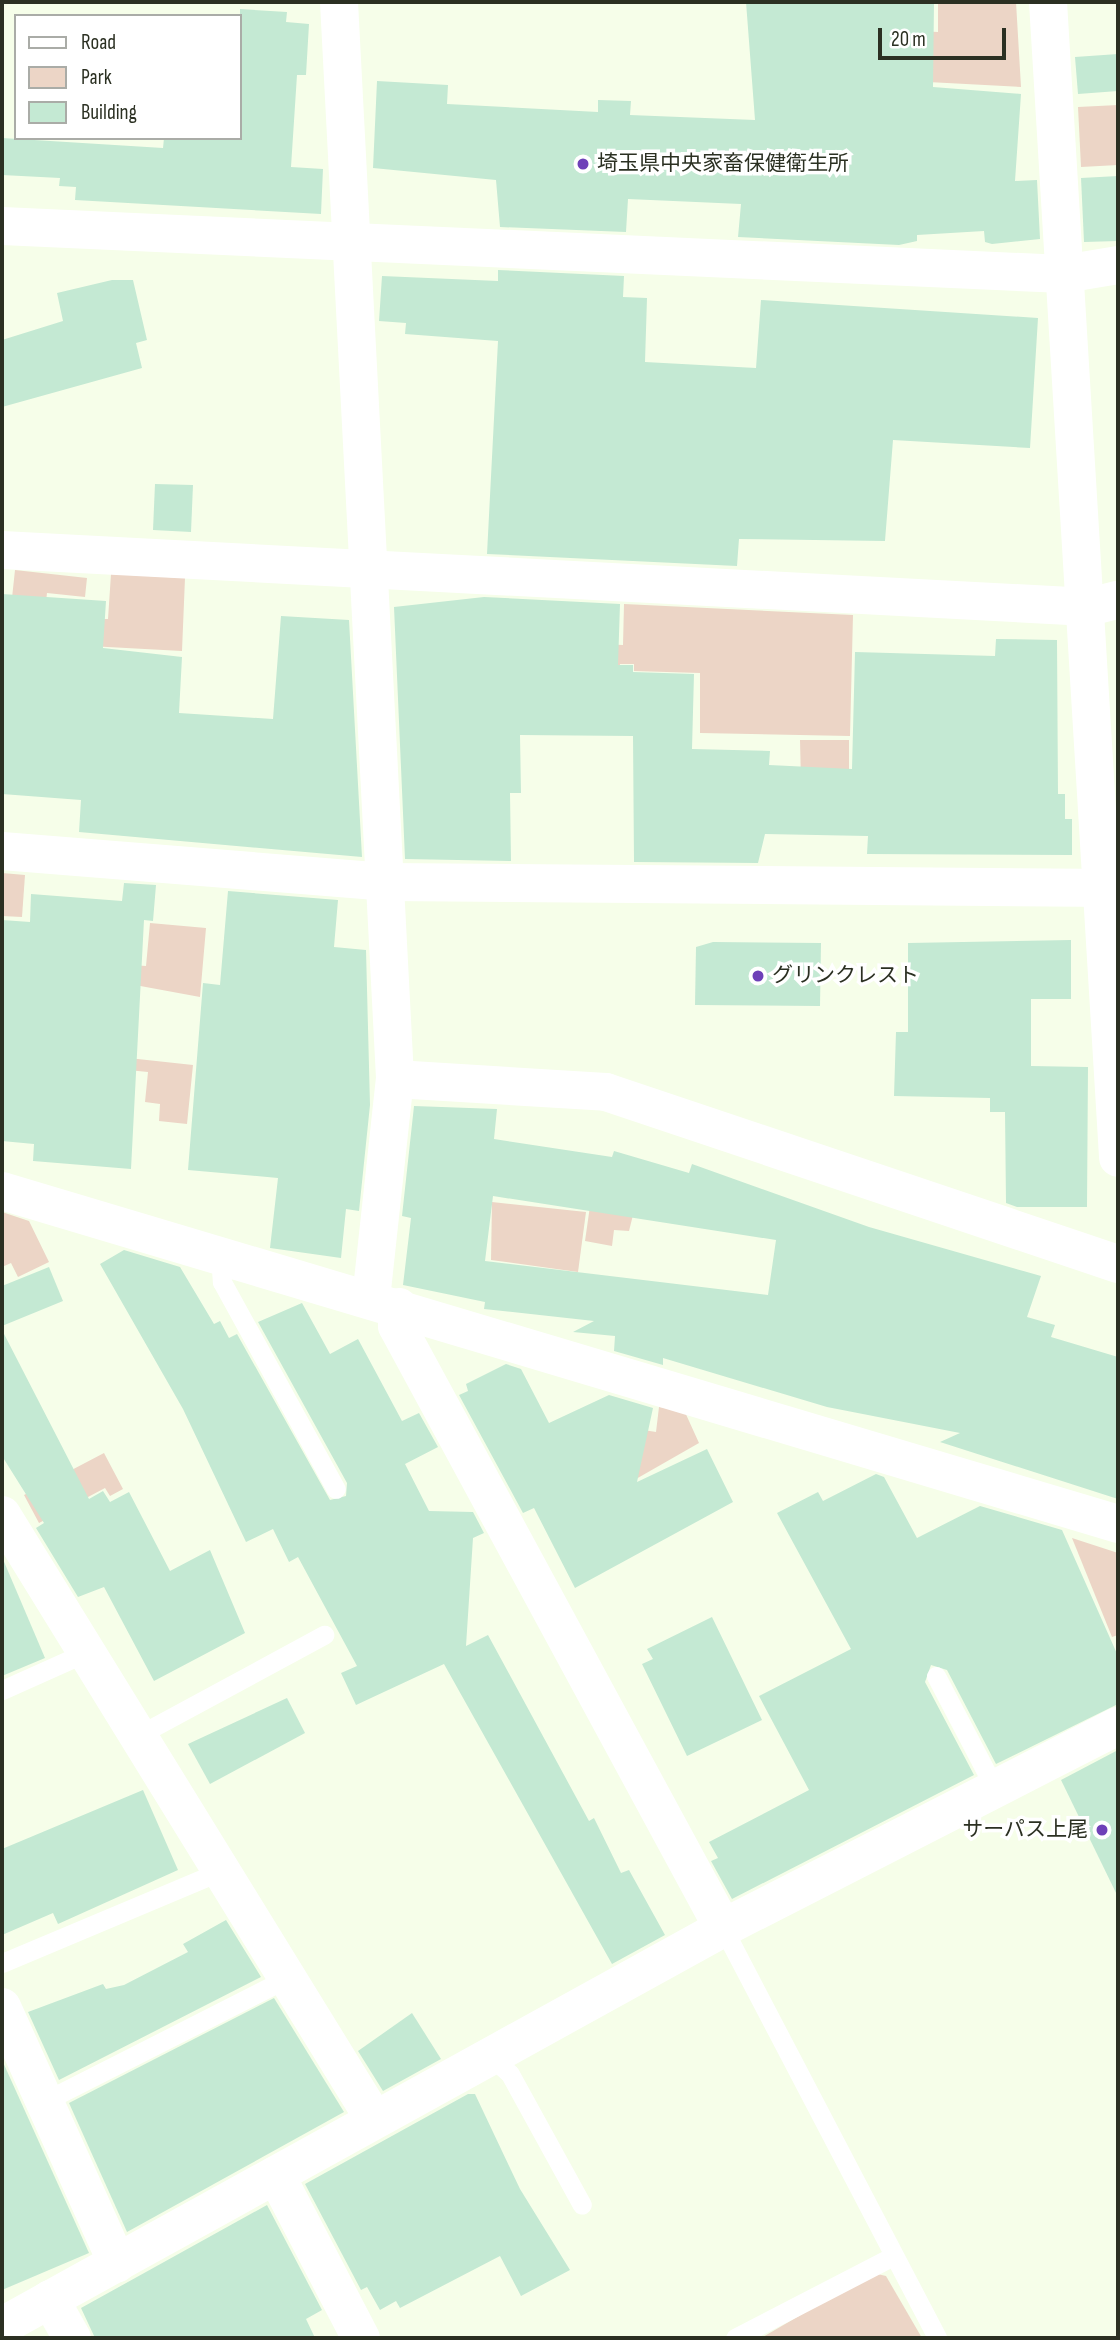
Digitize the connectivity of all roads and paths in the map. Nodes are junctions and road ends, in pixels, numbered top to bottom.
1 (339, 2) edge
2 (1048, 2) edge
3 (2, 226) edge
4 (350, 243) junction
5 (1118, 265) edge
6 (1064, 274) junction
7 (2, 550) edge
8 (371, 568) junction
9 (1104, 603) edge
10 (2, 850) edge
11 (386, 882) junction
12 (1111, 889) edge
13 (1115, 1024) edge
14 (395, 1079) junction
15 (1118, 1158) edge
16 (2, 1191) edge
17 (220, 1255) junction
18 (1118, 1264) edge
19 (385, 1303) junction
20 (336, 1489) dead end
21 (2, 1515) edge
22 (1118, 1524) edge
23 (324, 1635) dead end
24 (87, 1652) junction
25 (936, 1675) dead end
26 (2, 1690) edge
27 (1118, 1726) edge
28 (137, 1736) junction
29 (995, 1789) junction
30 (221, 1871) junction
31 (723, 1928) junction
32 (2, 1963) edge
33 (287, 1978) junction
34 (2, 2007) edge
35 (489, 2055) junction
36 (44, 2102) junction
37 (373, 2117) junction
38 (276, 2175) junction
39 (582, 2204) dead end
40 (893, 2256) junction
41 (117, 2263) junction
42 (50, 2299) junction
43 (2, 2326) edge
44 (738, 2337) edge
45 (72, 2338) edge
46 (361, 2338) edge
47 (937, 2338) edge

1 - 4 street
2 - 6 street
3 - 4 street
4 - 6 street
4 - 8 street
5 - 6 street
6 - 9 street
7 - 8 street
8 - 9 street
8 - 11 street
9 - 12 street
10 - 11 street
11 - 12 street
11 - 14 street
12 - 13 street
13 - 15 street
14 - 18 street
14 - 19 street
16 - 17 street
17 - 19 street
17 - 20 lane
19 - 22 street
19 - 31 street
21 - 24 street
23 - 28 lane
24 - 26 lane
24 - 28 street
25 - 29 lane
27 - 29 street
28 - 30 street
29 - 31 street
30 - 32 lane
30 - 33 street
31 - 35 street
31 - 40 lane
33 - 36 lane
33 - 37 street
34 - 36 street
35 - 37 street
35 - 39 lane
36 - 41 street
37 - 38 street
38 - 41 street
38 - 46 street
40 - 44 lane
40 - 47 lane
41 - 42 street
42 - 43 street
42 - 45 street

